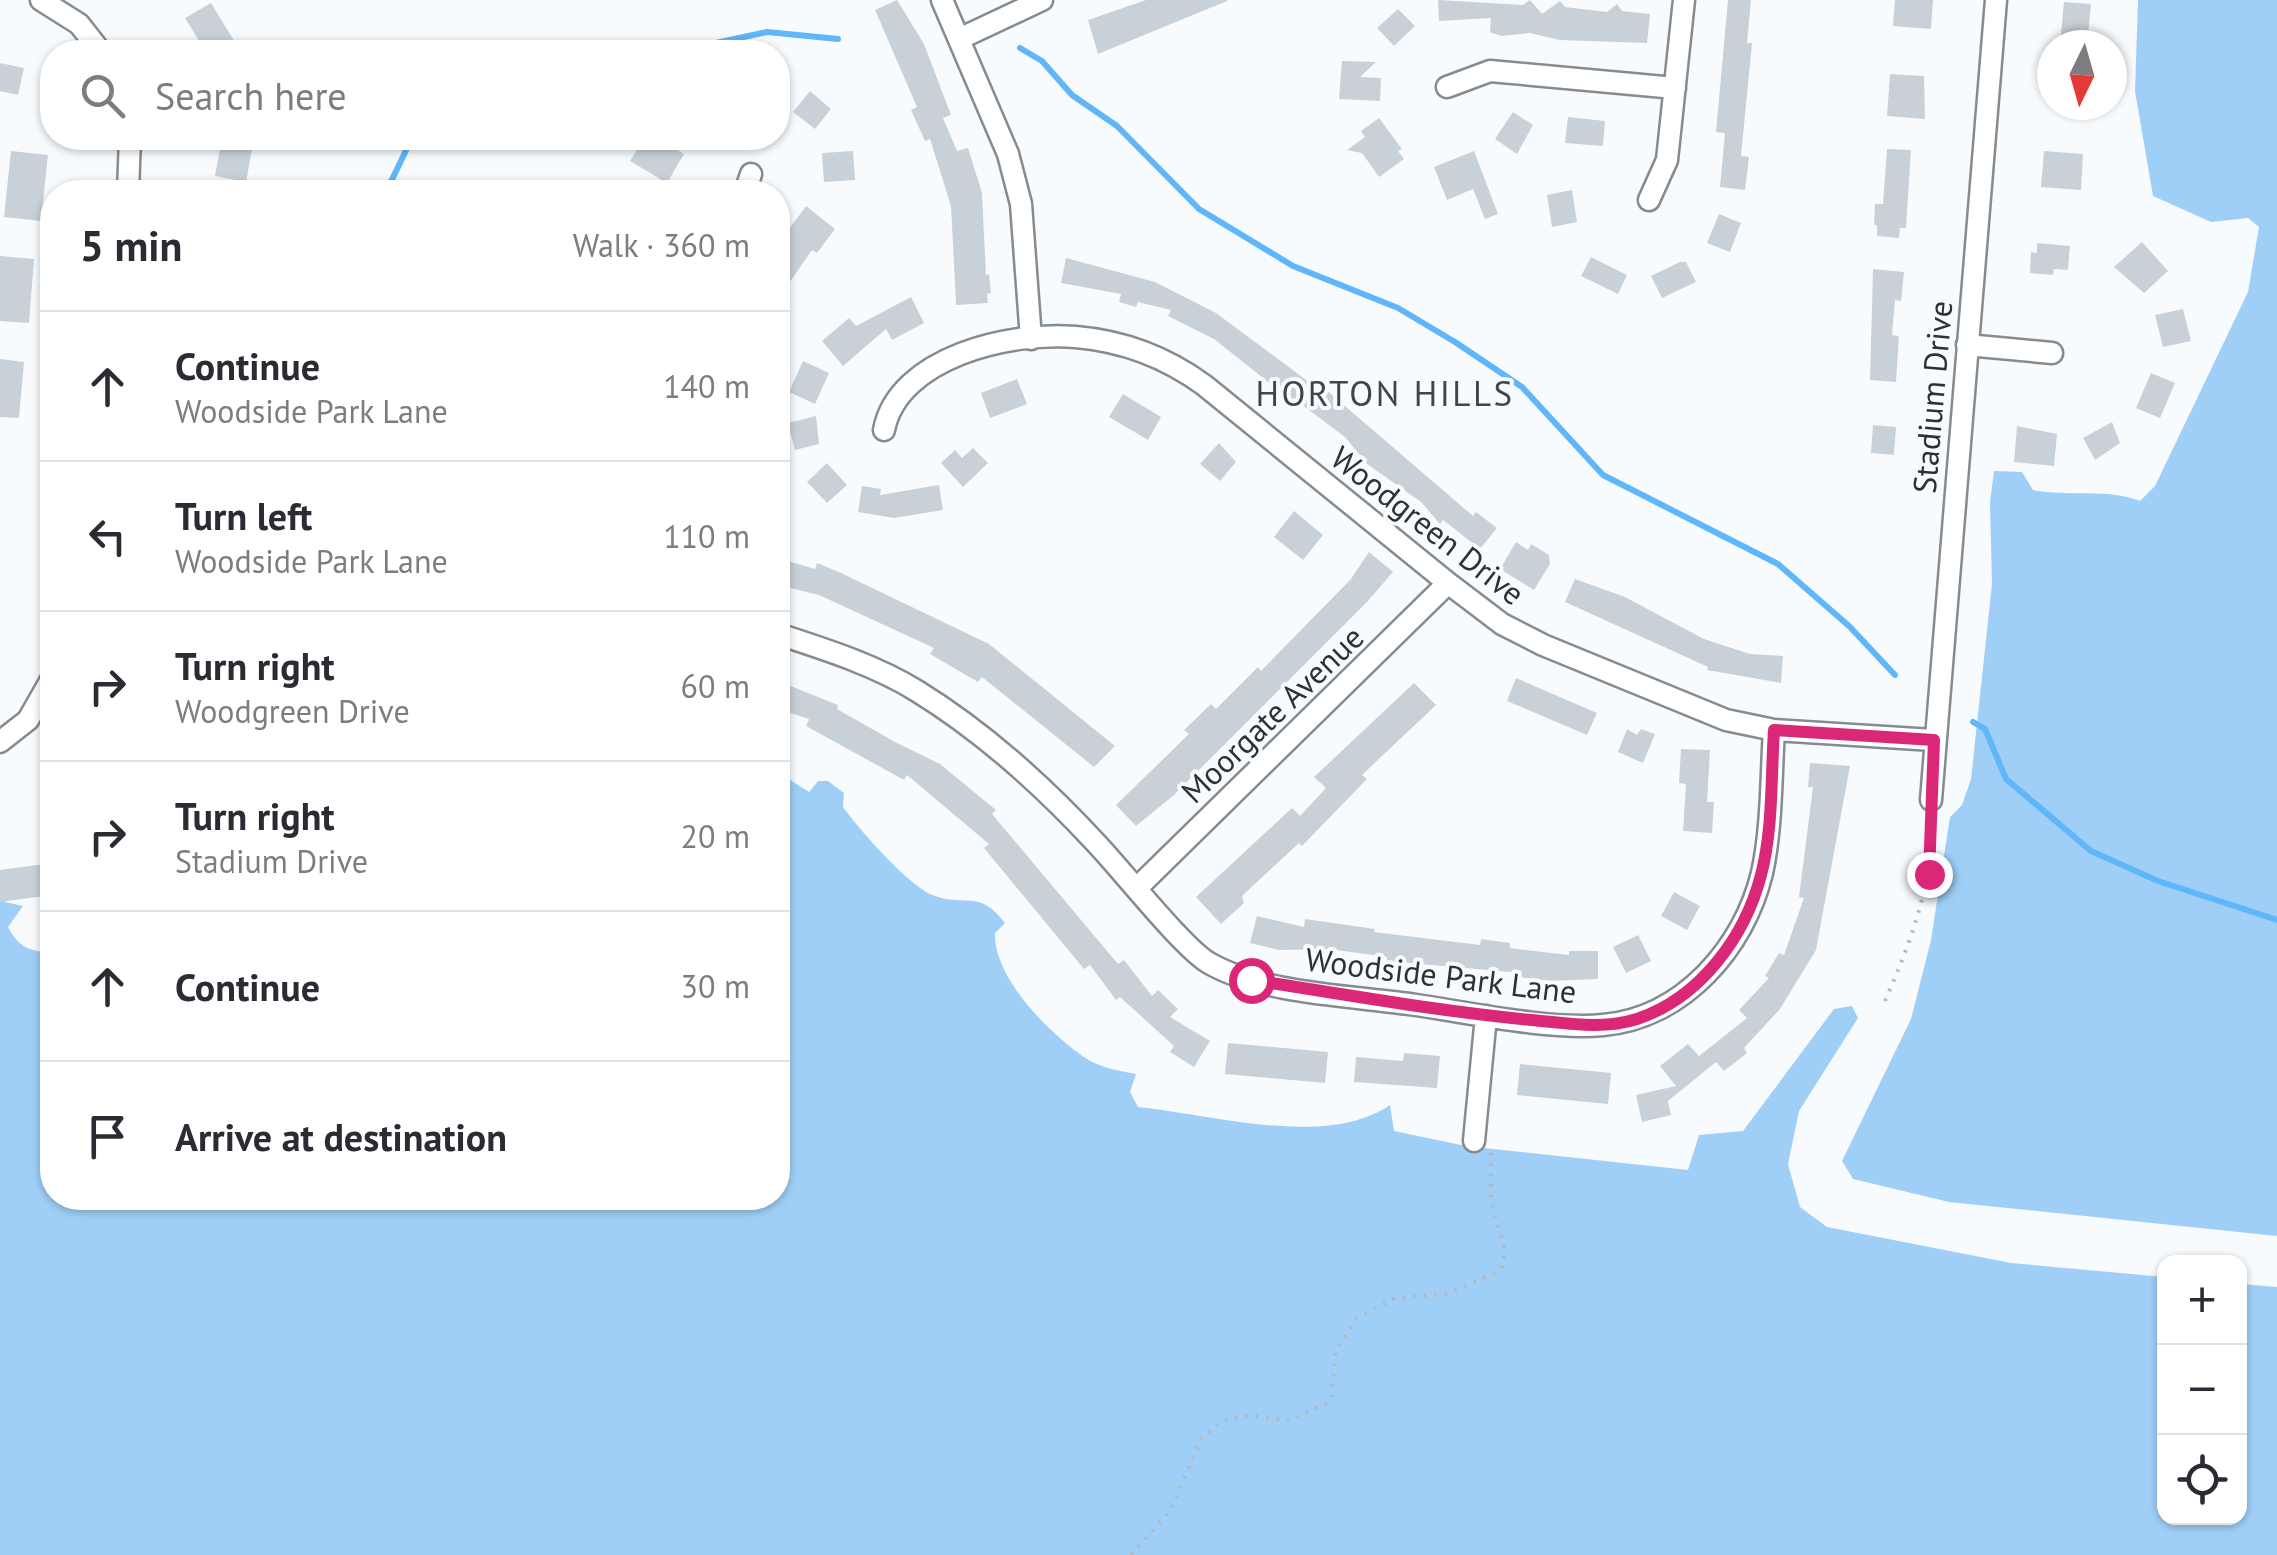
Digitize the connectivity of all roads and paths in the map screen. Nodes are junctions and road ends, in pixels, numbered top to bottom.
1 (41, 0) edge
2 (942, 0) edge
3 (1042, 0) edge
4 (1684, 0) edge
5 (1996, 0) edge
6 (959, 39) junction
7 (92, 40) edge
8 (1447, 87) dead end
9 (1675, 88) junction
10 (130, 150) edge
11 (128, 180) edge
12 (1650, 200) dead end
13 (1032, 339) junction
14 (1967, 344) junction
15 (2052, 353) dead end
16 (884, 430) dead end
17 (1448, 583) junction
18 (790, 638) edge
19 (40, 699) edge
20 (1774, 730) junction
21 (1934, 740) junction
22 (0, 742) edge
23 (1931, 800) joint
24 (1138, 888) junction
25 (1885, 1000) dead end
26 (1486, 1016) junction
27 (1483, 1142) joint
28 (1131, 1555) edge

1 - 7 street
2 - 6 street
3 - 6 street
4 - 9 street
5 - 14 street, Stadium Drive
6 - 13 street
8 - 9 street
9 - 12 street
10 - 11 street
13 - 16 street, Woodgreen Drive
13 - 17 street, Woodgreen Drive
14 - 15 street
14 - 21 street, Stadium Drive
17 - 20 street, Woodgreen Drive
17 - 24 street, Moorgate Avenue
18 - 24 street, Woodside Park Lane
19 - 22 street
20 - 21 street, Woodgreen Drive
20 - 26 street, Woodside Park Lane
21 - 23 street, Stadium Drive
23 - 25 path
24 - 26 street, Woodside Park Lane
26 - 27 street
27 - 28 path

